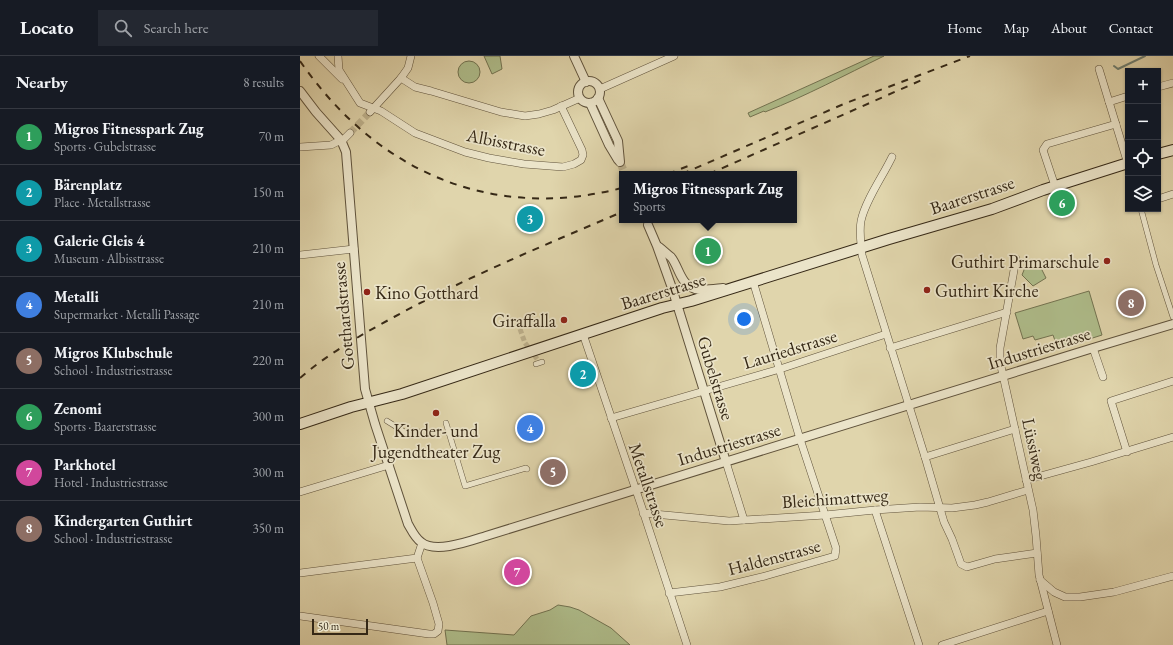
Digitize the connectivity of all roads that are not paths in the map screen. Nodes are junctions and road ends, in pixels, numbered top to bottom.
1 (319, 56) edge
2 (338, 56) edge
3 (411, 56) edge
4 (574, 56) edge
5 (674, 56) edge
6 (1099, 69) dead end
7 (401, 78) junction
8 (586, 82) junction
9 (347, 83) junction
10 (1173, 83) edge
11 (1161, 87) edge
12 (600, 89) junction
13 (300, 91) edge
14 (1125, 97) edge
15 (580, 98) junction
16 (598, 98) junction
17 (1109, 102) junction
18 (590, 103) junction
19 (561, 106) junction
20 (372, 110) junction
21 (1116, 124) junction
22 (350, 133) tunnel mouth
23 (342, 141) junction
24 (300, 147) edge
25 (1173, 150) edge
26 (1125, 153) edge
27 (1161, 153) edge
28 (892, 157) dead end
29 (1125, 164) edge
30 (1055, 186) junction
31 (1173, 194) edge
32 (1161, 198) edge
33 (1142, 212) edge
34 (648, 225) dead end
35 (657, 246) junction
36 (862, 247) junction
37 (354, 249) junction
38 (300, 255) edge
39 (1016, 259) dead end
40 (754, 281) junction
41 (733, 288) junction
42 (677, 304) junction
43 (1007, 312) junction
44 (1173, 317) edge
45 (1173, 324) edge
46 (583, 334) junction
47 (886, 334) junction
48 (890, 348) junction
49 (1093, 348) junction
50 (780, 369) junction
51 (1004, 376) junction
52 (1103, 377) dead end
53 (1173, 380) edge
54 (704, 390) junction
55 (369, 403) junction
56 (908, 405) junction
57 (611, 418) junction
58 (387, 421) dead end
59 (446, 423) dead end
60 (300, 424) edge
61 (1015, 429) junction
62 (419, 432) dead end
63 (1173, 437) edge
64 (800, 439) junction
65 (1126, 452) junction
66 (925, 457) junction
67 (726, 462) junction
68 (389, 465) junction
69 (527, 469) dead end
70 (1026, 480) junction
71 (635, 490) junction
72 (1028, 490) junction
73 (300, 492) edge
74 (939, 508) junction
75 (875, 510) junction
76 (643, 513) junction
77 (825, 515) junction
78 (744, 520) junction
79 (422, 543) junction
80 (1037, 553) junction
81 (418, 558) junction
82 (300, 573) edge
83 (1173, 576) edge
84 (1040, 580) junction
85 (669, 593) junction
86 (1048, 611) junction
87 (300, 616) edge
88 (687, 645) edge
89 (918, 645) edge
90 (942, 645) edge
91 (1057, 645) edge

1 - 9 street
2 - 9 street
3 - 7 street
4 - 8 street
5 - 12 street
6 - 17 street
7 - 19 street
7 - 20 street
8 - 12 street
8 - 15 street
9 - 20 street, Albisstrasse
10 - 11 street
12 - 16 street
13 - 23 street, Gotthardstrasse
14 - 17 street
15 - 18 street
15 - 19 street
16 - 18 street
16 - 18 street
17 - 21 street
19 - 20 street, Albisstrasse
21 - 26 street
21 - 30 street
22 - 23 street
23 - 24 street
23 - 37 street, Gotthardstrasse
25 - 27 main road
28 - 36 street
29 - 30 main road, Baarerstrasse
30 - 36 main road, Baarerstrasse
31 - 32 street
33 - 44 street
34 - 35 street, Gubelstrasse
35 - 41 street, Gubelstrasse
35 - 42 street, Gubelstrasse
36 - 40 main road, Baarerstrasse
36 - 47 street
37 - 38 street
37 - 55 street, Gotthardstrasse
39 - 43 street, Lüssiweg
40 - 41 main road, Baarerstrasse
40 - 50 street, Haldenstrasse
41 - 42 main road, Baarerstrasse
42 - 46 main road, Baarerstrasse
42 - 54 street, Gubelstrasse
43 - 48 street
43 - 51 street, Lüssiweg
45 - 49 street, Industriestrasse
46 - 55 main road, Baarerstrasse
46 - 57 street, Metallstrasse
47 - 48 street
47 - 50 street, Lauriedstrasse
48 - 56 street
49 - 51 street, Industriestrasse
49 - 52 street
50 - 54 street, Lauriedstrasse
50 - 64 street, Haldenstrasse
51 - 56 street, Industriestrasse
51 - 61 street, Lüssiweg
53 - 65 street
54 - 57 street, Lauriedstrasse
54 - 67 street, Gubelstrasse
55 - 60 main road, Baarerstrasse
55 - 68 street, Gotthardstrasse
56 - 64 street, Industriestrasse
56 - 66 street
57 - 71 street, Metallstrasse
58 - 62 street
59 - 69 street
61 - 66 street
61 - 70 street, Lüssiweg
63 - 65 street
64 - 67 street, Industriestrasse
64 - 77 street, Haldenstrasse
65 - 70 street
66 - 74 street
67 - 71 street, Industriestrasse
67 - 78 street, Gubelstrasse
68 - 73 street
68 - 79 street, Gotthardstrasse
70 - 72 street, Lüssiweg
71 - 76 street, Metallstrasse
71 - 79 street, Industriestrasse
72 - 74 street, Bleichimattweg
72 - 80 street, Lüssiweg
74 - 75 street, Bleichimattweg
74 - 80 street
75 - 77 street, Bleichimattweg
75 - 89 street
76 - 78 street, Bleichimattweg
76 - 85 street, Metallstrasse
77 - 78 street, Bleichimattweg
77 - 85 street, Haldenstrasse
79 - 81 street
80 - 84 street, Lüssiweg
81 - 82 street
81 - 87 street
83 - 84 street
84 - 86 street, Lüssiweg
85 - 88 street, Metallstrasse
86 - 90 street
86 - 91 street, Lüssiweg

